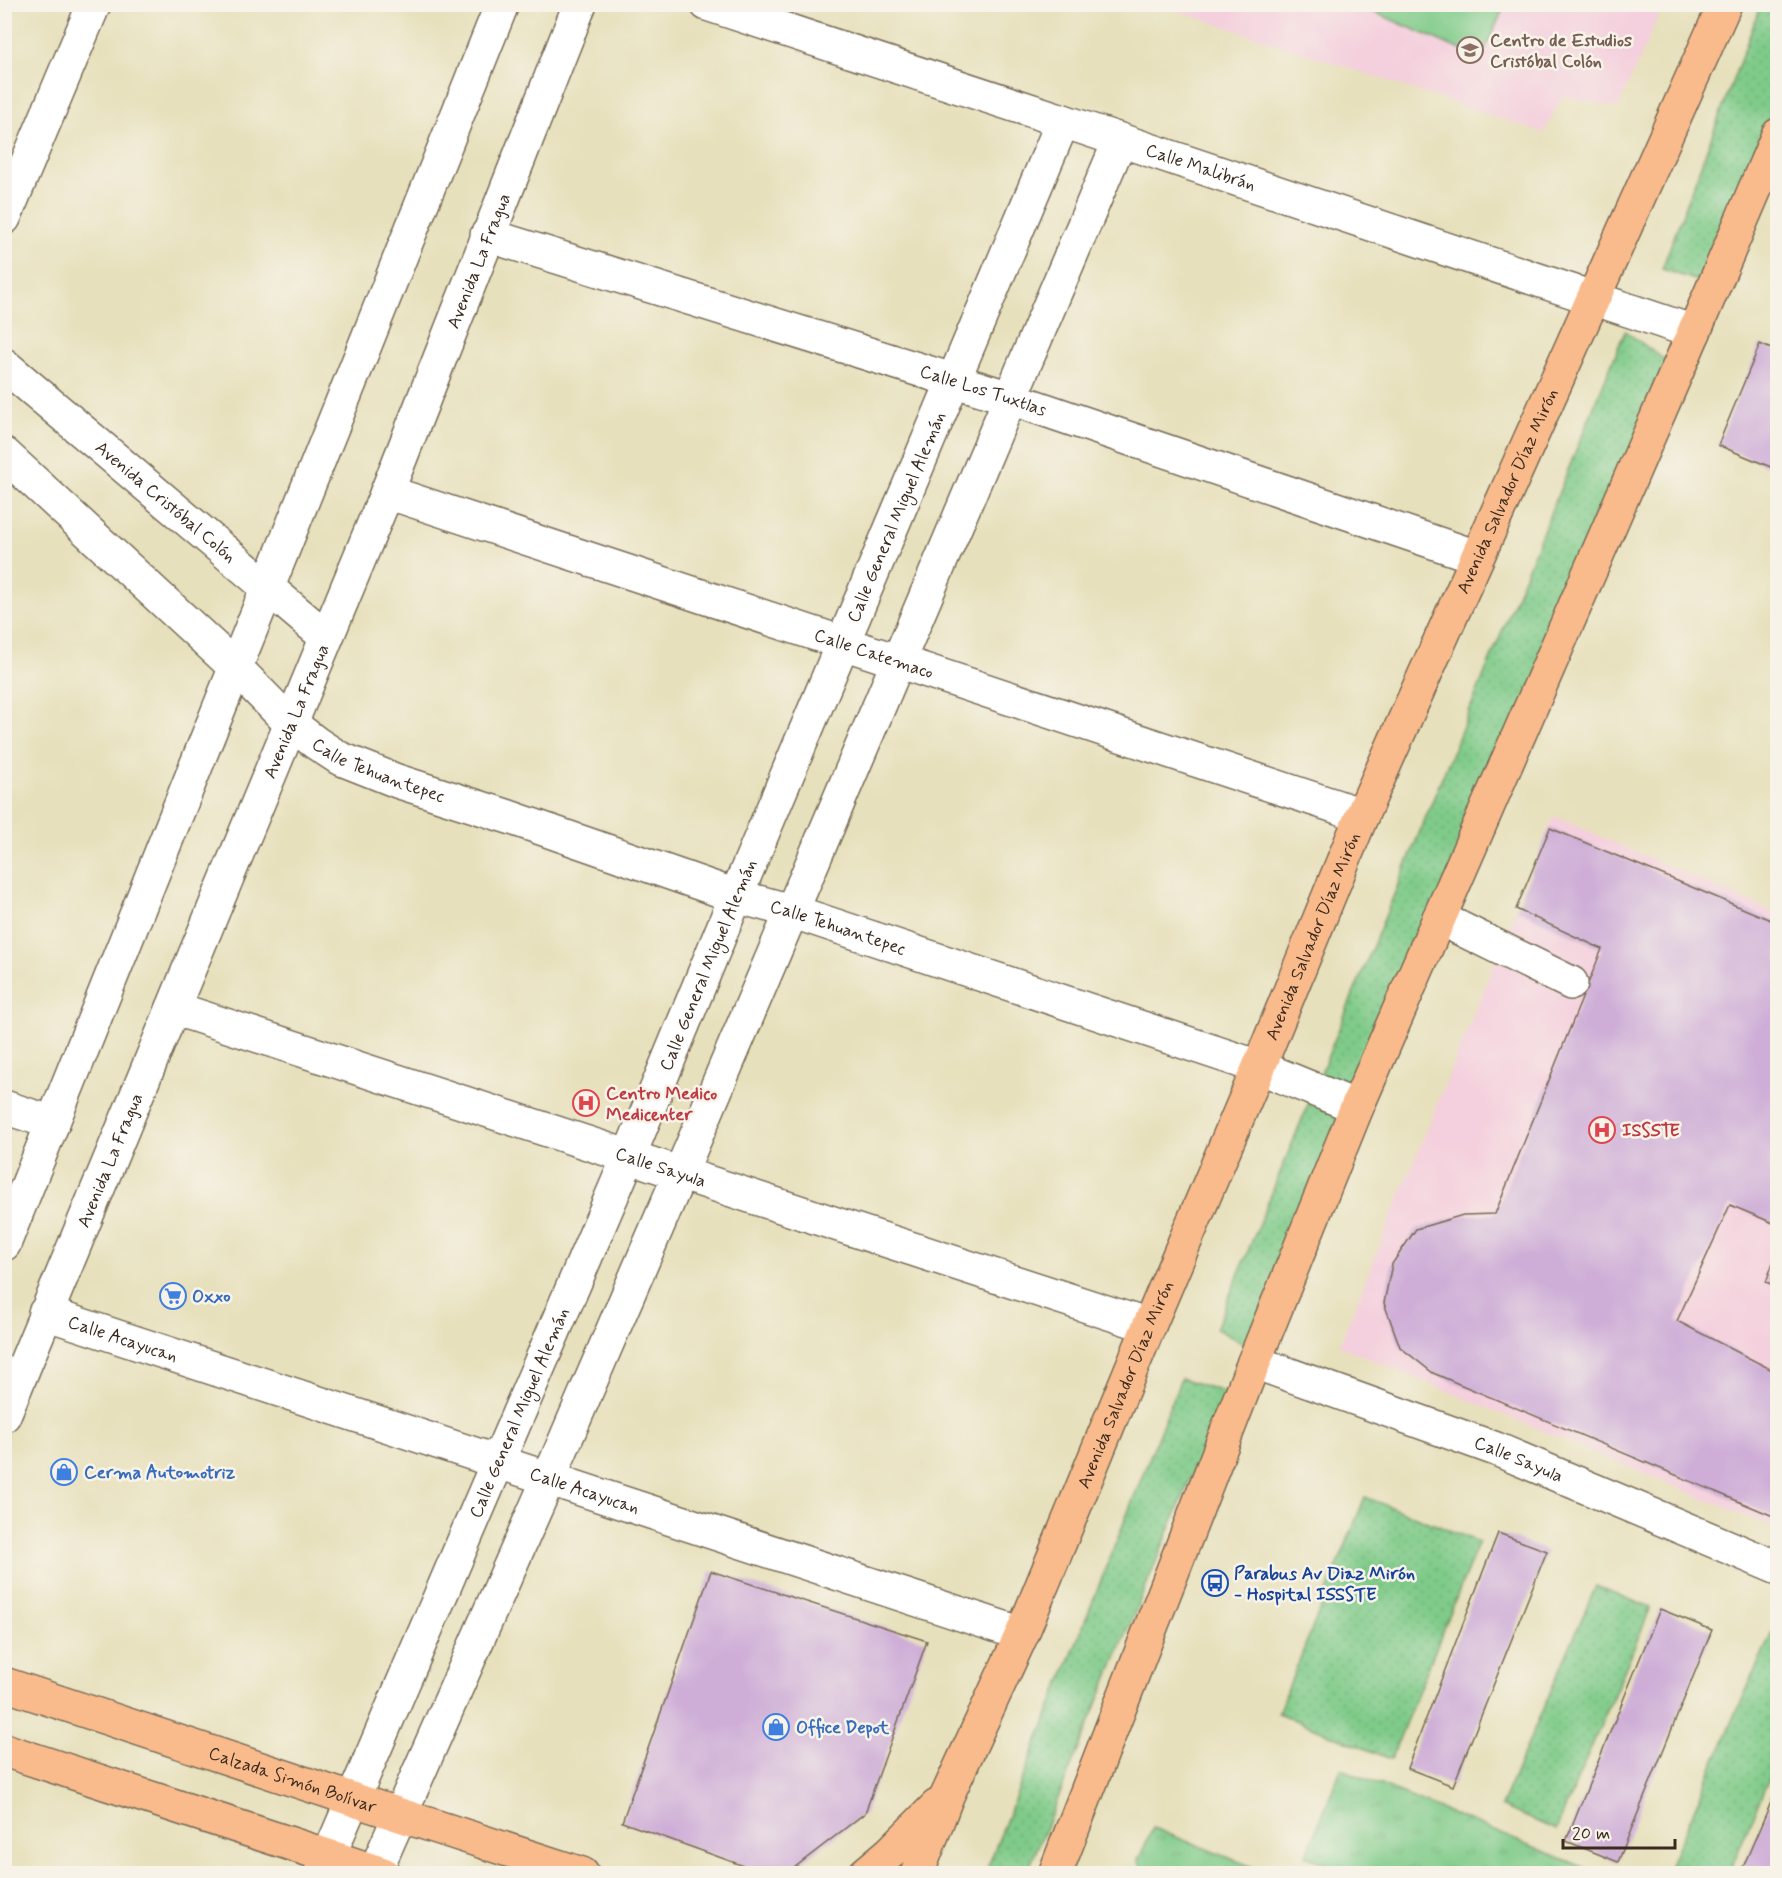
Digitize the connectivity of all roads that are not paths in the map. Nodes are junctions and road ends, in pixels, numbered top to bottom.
1 (94, 4) edge
2 (502, 4) edge
3 (580, 4) edge
4 (707, 4) edge
5 (1725, 4) edge
6 (1063, 121) junction
7 (1778, 135) edge
8 (1120, 140) junction
9 (4, 218) edge
10 (487, 235) junction
11 (1593, 298) junction
12 (1695, 332) junction
13 (4, 365) edge
14 (955, 380) junction
15 (1010, 398) junction
16 (4, 454) edge
17 (387, 492) junction
18 (1477, 557) junction
19 (267, 588) junction
20 (326, 637) junction
21 (843, 643) junction
22 (897, 662) junction
23 (236, 668) junction
24 (290, 723) junction
25 (1362, 815) junction
26 (736, 896) junction
27 (791, 912) junction
28 (1439, 918) junction
29 (1571, 983) dead end
30 (173, 1008) junction
31 (1260, 1067) junction
32 (4, 1107) edge
33 (1357, 1107) junction
34 (53, 1123) junction
35 (629, 1156) junction
36 (680, 1174) junction
37 (4, 1244) edge
38 (45, 1313) junction
39 (1149, 1326) junction
40 (1254, 1362) junction
41 (4, 1415) edge
42 (497, 1462) junction
43 (549, 1478) junction
44 (1778, 1568) edge
45 (1022, 1634) junction
46 (4, 1684) edge
47 (4, 1750) edge
48 (947, 1796) junction
49 (1084, 1797) junction
50 (353, 1800) junction
51 (400, 1815) junction
52 (325, 1864) edge
53 (377, 1873) edge
54 (582, 1874) edge
55 (865, 1874) edge
56 (917, 1874) edge
57 (1055, 1874) edge
58 (1080, 1874) edge

1 - 9 street
2 - 19 street
3 - 10 street, Avenida La Fragua
4 - 6 street, Calle Malibrán
5 - 11 main road, Avenida Salvador Díaz Mirón
6 - 8 street, Calle Malibrán
6 - 14 street, Calle General Miguel Alemán
7 - 12 main road
8 - 11 street, Calle Malibrán
8 - 15 street
10 - 14 street, Calle Los Tuxtlas
10 - 17 street, Avenida La Fragua
11 - 12 street, Calle Malibrán
11 - 18 main road, Avenida Salvador Díaz Mirón
12 - 28 main road
13 - 19 street, Avenida Cristóbal Colón
14 - 15 street, Calle Los Tuxtlas
14 - 21 street, Calle General Miguel Alemán
15 - 18 street, Calle Los Tuxtlas
15 - 22 street
16 - 23 street
17 - 20 street, Avenida La Fragua
17 - 21 street, Calle Catemaco
18 - 25 main road, Avenida Salvador Díaz Mirón
19 - 20 street, Avenida Cristóbal Colón
19 - 23 street
20 - 24 street, Avenida La Fragua
21 - 22 street, Calle Catemaco
21 - 26 street, Calle General Miguel Alemán
22 - 25 street, Calle Catemaco
22 - 27 street
23 - 24 street
23 - 34 street
24 - 26 street, Calle Tehuantepec
24 - 30 street, Avenida La Fragua
25 - 31 main road, Avenida Salvador Díaz Mirón
26 - 27 street, Calle Tehuantepec
26 - 35 street, Calle General Miguel Alemán
27 - 31 street, Calle Tehuantepec
27 - 36 street
28 - 29 street
28 - 33 main road
30 - 35 street, Calle Sayula
30 - 38 street, Avenida La Fragua
31 - 33 street, Calle Tehuantepec
31 - 39 main road, Avenida Salvador Díaz Mirón
32 - 34 street
33 - 40 main road
34 - 37 street
35 - 36 street, Calle Sayula
35 - 42 street, Calle General Miguel Alemán
36 - 39 street, Calle Sayula
36 - 43 street
38 - 41 street, Avenida La Fragua
38 - 42 street, Calle Acayucan
39 - 45 main road, Avenida Salvador Díaz Mirón
40 - 44 street, Calle Sayula
40 - 49 main road
42 - 43 street, Calle Acayucan
42 - 50 street, Calle General Miguel Alemán
43 - 45 street, Calle Acayucan
43 - 51 street
45 - 48 main road, Avenida Salvador Díaz Mirón
46 - 50 main road, Calzada Simón Bolívar
47 - 52 main road
48 - 55 main road
48 - 56 main road, Avenida Salvador Díaz Mirón
49 - 57 main road
49 - 58 main road
50 - 51 main road, Calzada Simón Bolívar
50 - 52 street, Calle General Miguel Alemán
51 - 53 street
51 - 54 main road, Calzada Simón Bolívar
52 - 53 main road

